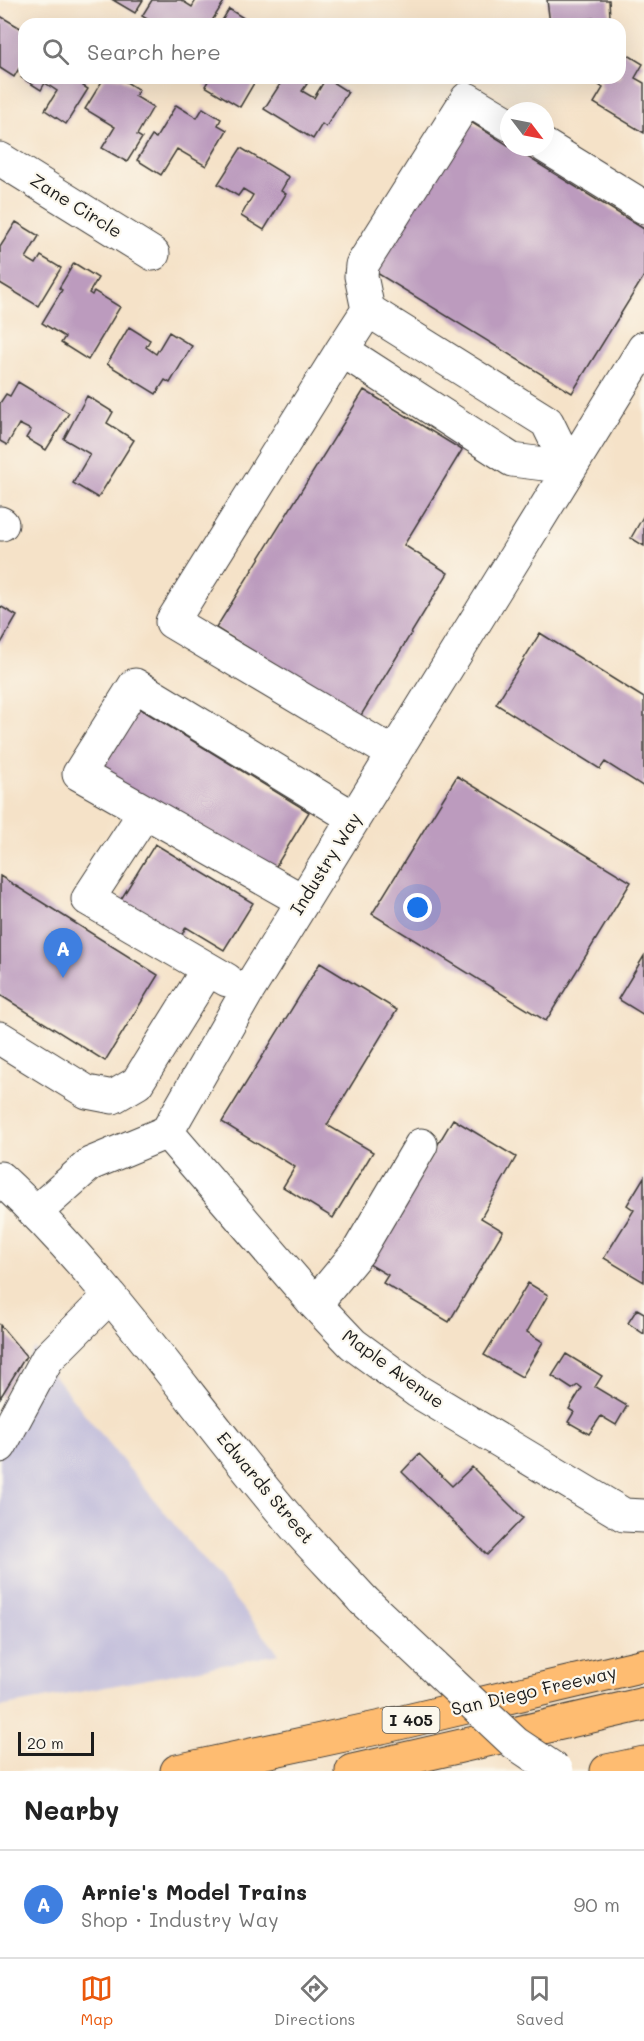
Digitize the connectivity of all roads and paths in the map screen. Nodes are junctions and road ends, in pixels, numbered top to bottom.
1 (500, 119) edge
2 (554, 152) edge
3 (0, 159) edge
4 (644, 207) edge
5 (153, 254) dead end
6 (368, 310) junction
7 (342, 350) junction
8 (638, 369) edge
9 (569, 467) junction
10 (394, 754) junction
11 (146, 812) junction
12 (354, 818) junction
13 (303, 901) junction
14 (208, 969) junction
15 (248, 992) junction
16 (0, 1038) edge
17 (167, 1132) junction
18 (421, 1145) dead end
19 (0, 1178) edge
20 (36, 1212) junction
21 (109, 1297) junction
22 (315, 1305) junction
23 (0, 1446) edge
24 (644, 1516) edge
25 (644, 1665) edge
26 (644, 1704) edge
27 (644, 1763) edge
28 (177, 1771) edge
29 (352, 1771) edge
30 (557, 1771) edge
31 (607, 1771) edge

1 - 6 street
2 - 4 street
3 - 5 street, Zane Circle
6 - 7 street
6 - 9 street
7 - 9 street
7 - 10 street
8 - 9 street, Industry Way
9 - 10 street, Industry Way
10 - 12 street, Industry Way
11 - 12 street
11 - 13 street
11 - 14 street
12 - 13 street, Industry Way
13 - 15 street, Industry Way
14 - 15 street
14 - 16 street
15 - 17 street, Industry Way
17 - 20 street
17 - 22 street, Maple Avenue
18 - 22 street
19 - 20 street, Edwards Street
20 - 21 street, Edwards Street
21 - 23 street
21 - 30 street, Edwards Street, bridge
22 - 24 street, Maple Avenue
25 - 28 highway, San Diego Freeway / I 405
26 - 29 highway
27 - 31 highway

